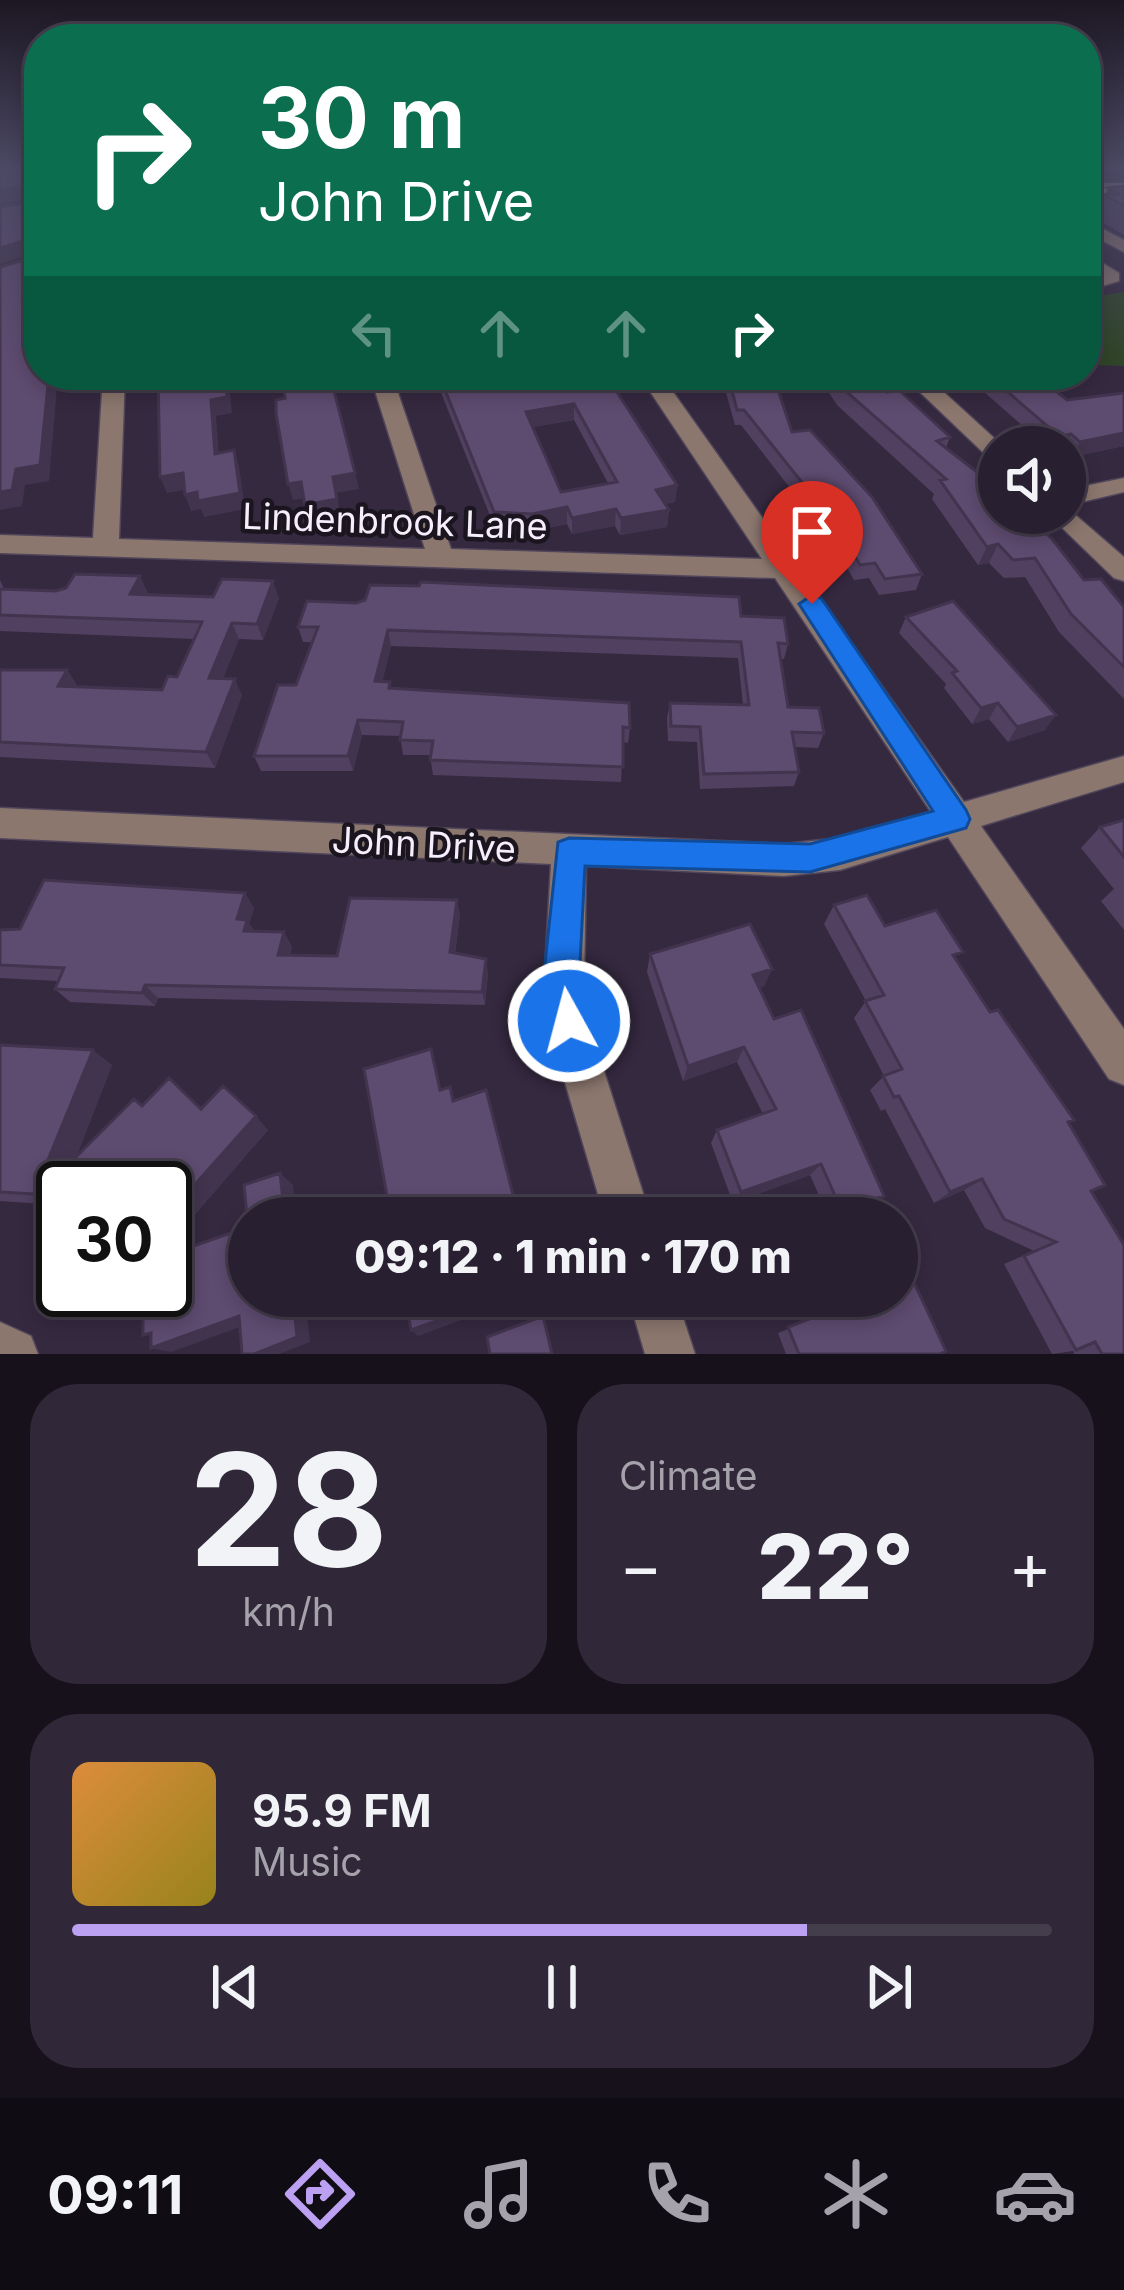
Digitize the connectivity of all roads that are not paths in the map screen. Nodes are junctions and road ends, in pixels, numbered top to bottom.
1 (113, 390) edge
2 (386, 390) edge
3 (661, 390) edge
4 (929, 390) edge
5 (978, 435) edge
6 (1124, 485) edge
7 (1086, 493) edge
8 (1084, 534) edge
9 (0, 544) edge
10 (106, 547) junction
11 (441, 559) junction
12 (788, 569) junction
13 (1124, 572) edge
14 (1124, 769) edge
15 (955, 819) junction
16 (0, 823) edge
17 (569, 852) junction
18 (1124, 1064) edge
19 (622, 1197) edge
20 (659, 1317) edge
21 (0, 1347) edge
22 (13, 1354) edge
23 (670, 1354) edge

1 - 10 street
2 - 11 street
3 - 12 street
4 - 5 street
6 - 7 street
8 - 13 street
9 - 10 street, Lindenbrook Lane
10 - 11 street, Lindenbrook Lane
11 - 12 street, Lindenbrook Lane
12 - 15 street
14 - 15 street, John Drive
15 - 17 street, John Drive
15 - 18 street
16 - 17 street, John Drive
17 - 19 street
20 - 23 street
21 - 22 street

